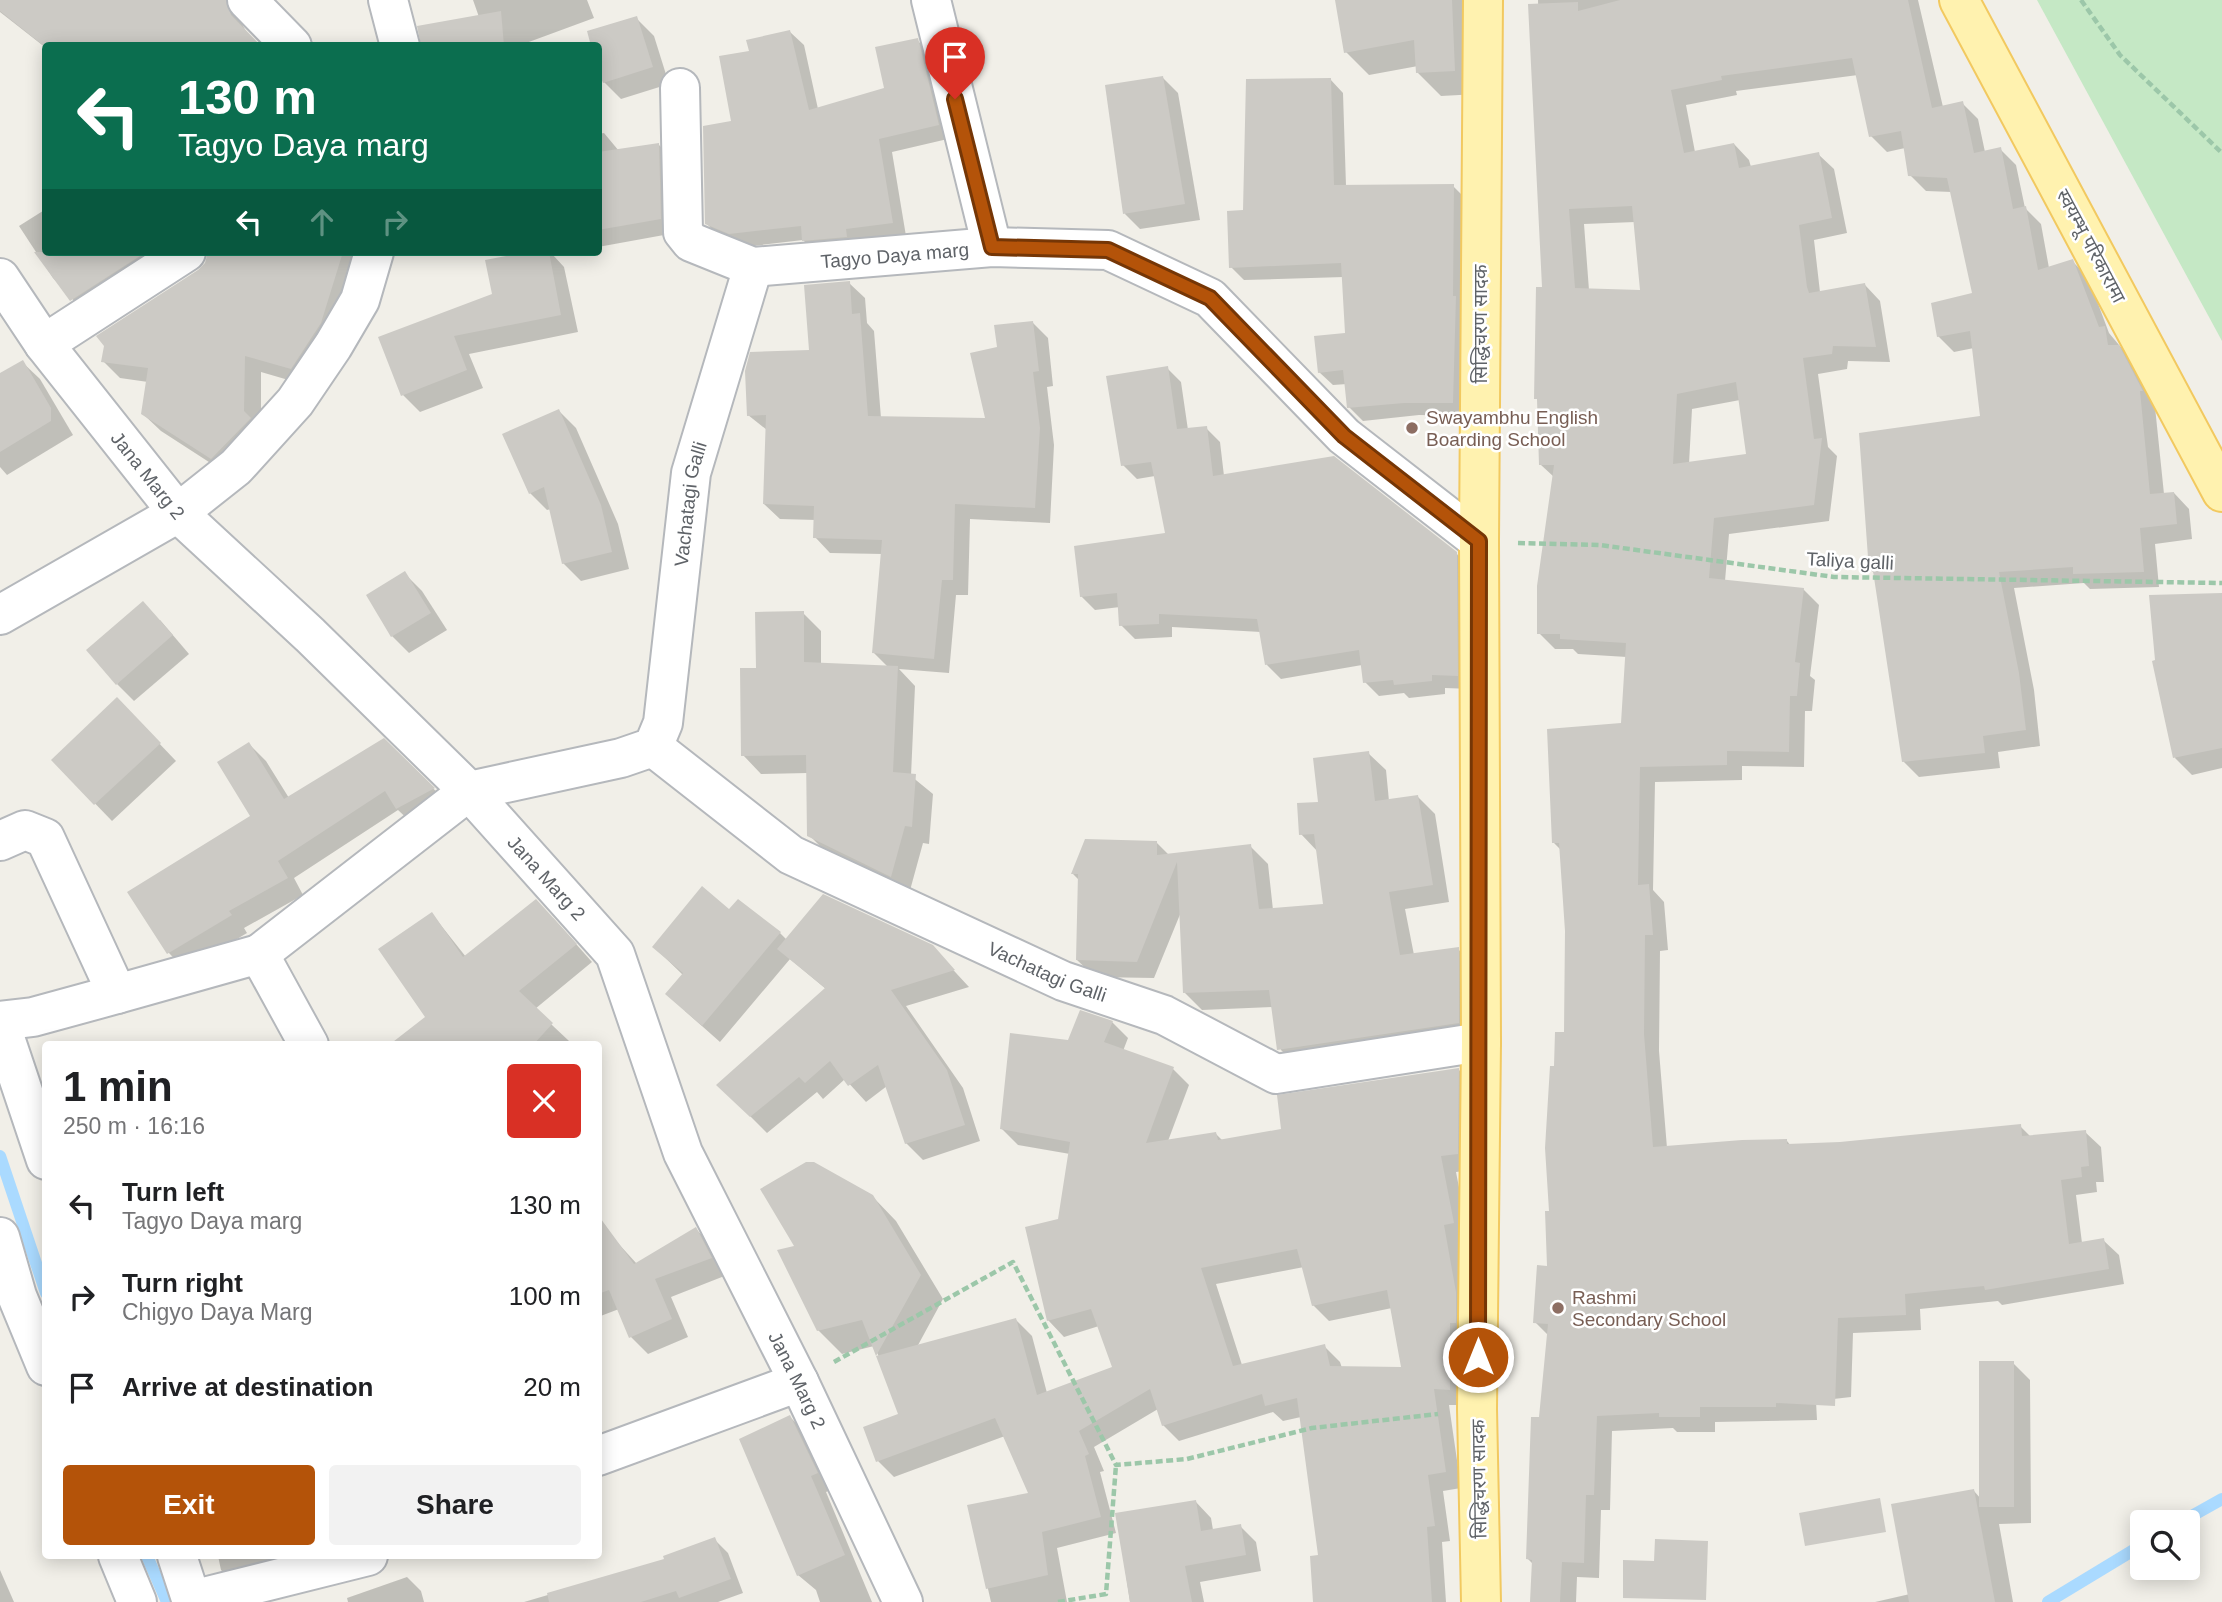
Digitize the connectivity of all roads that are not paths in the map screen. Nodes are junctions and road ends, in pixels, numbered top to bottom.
1 (247, 0) edge
2 (388, 0) edge
3 (931, 0) edge
4 (1483, 0) edge
5 (1959, 0) edge
6 (288, 42) edge
7 (399, 42) edge
8 (680, 88) dead end
9 (992, 247) junction
10 (180, 256) edge
11 (373, 256) edge
12 (753, 267) junction
13 (6, 300) edge
14 (44, 344) junction
15 (2222, 492) edge
16 (178, 513) junction
17 (1479, 541) junction
18 (0, 615) edge
19 (653, 747) junction
20 (469, 791) junction
21 (0, 841) edge
22 (259, 954) junction
23 (117, 994) junction
24 (0, 1022) edge
25 (307, 1041) edge
26 (1480, 1042) junction
27 (42, 1148) edge
28 (0, 1237) edge
29 (42, 1356) edge
30 (799, 1382) junction
31 (602, 1444) edge
32 (119, 1559) edge
33 (178, 1559) edge
34 (356, 1559) edge
35 (890, 1599) edge
36 (192, 1601) edge
37 (136, 1602) edge
38 (1481, 1602) edge

1 - 6 street
2 - 7 street
3 - 9 street
4 - 17 main road, सिद्धिचरण सादक
5 - 15 main road, स्वयम्भू परिकारामा
8 - 12 street
9 - 12 street, Tagyo Daya marg
9 - 17 street, Tagyo Daya marg
10 - 14 street
11 - 16 street
12 - 19 street, Vachatagi Galli
13 - 14 street, Jana Marg 2
14 - 16 street, Jana Marg 2
16 - 18 street
16 - 20 street, Jana Marg 2
17 - 26 main road, सिद्धिचरण सादक
19 - 20 street
19 - 26 street, Vachatagi Galli
20 - 22 street
20 - 30 street, Jana Marg 2
21 - 23 street
22 - 23 street
22 - 25 street
23 - 24 street
24 - 27 street
26 - 38 main road, सिद्धिचरण सादक
28 - 29 street
30 - 31 street
30 - 35 street, Jana Marg 2
32 - 37 street
33 - 36 street
34 - 36 street

